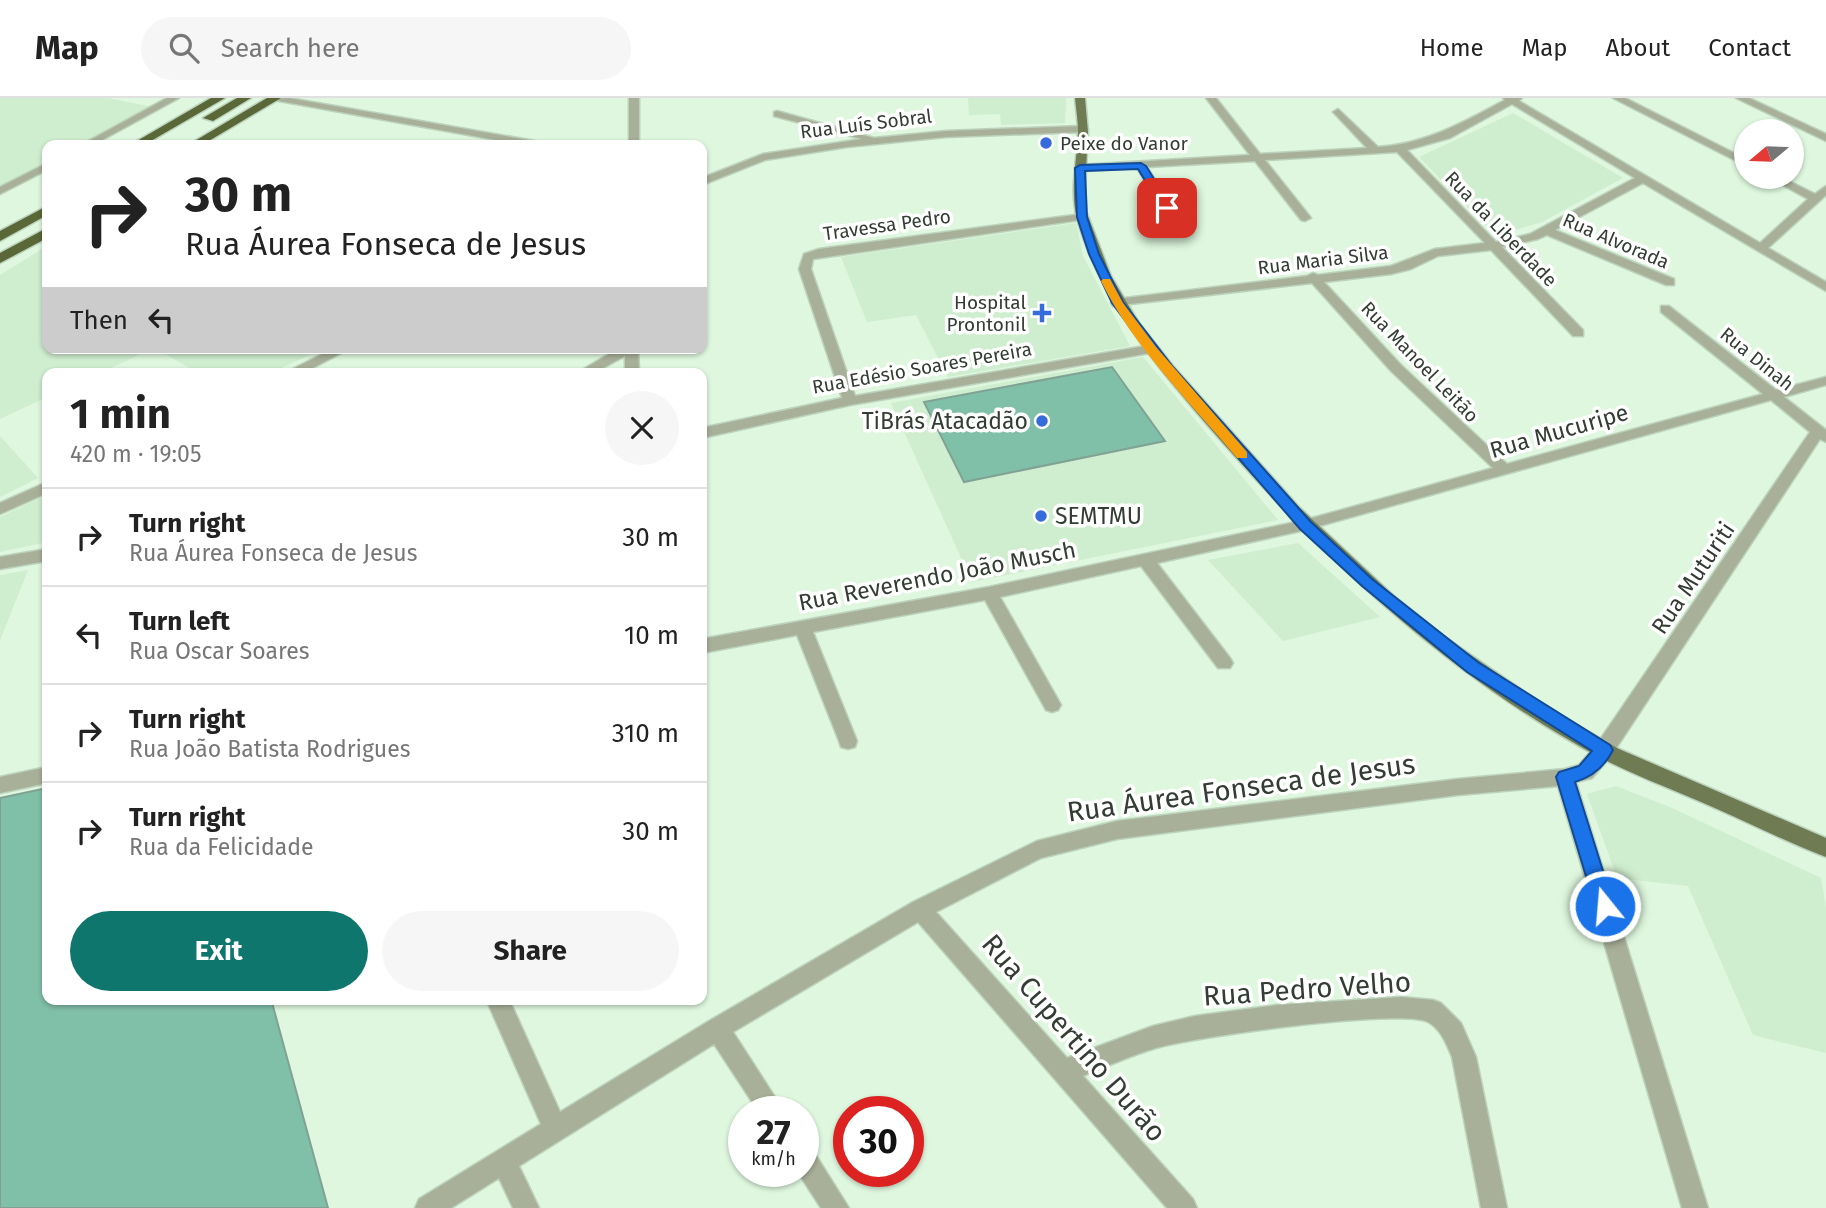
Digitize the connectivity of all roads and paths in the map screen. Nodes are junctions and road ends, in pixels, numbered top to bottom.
1 (174, 98) edge
2 (219, 98) edge
3 (245, 98) edge
4 (634, 98) edge
5 (1080, 98) edge
6 (1211, 98) edge
7 (1618, 98) edge
8 (1741, 98) edge
9 (274, 99) edge
10 (1512, 99) edge
11 (1338, 112) dead end
12 (777, 114) dead end
13 (1083, 129) junction
14 (1826, 138) edge
15 (95, 140) edge
16 (145, 140) edge
17 (171, 140) edge
18 (203, 140) edge
19 (512, 140) edge
20 (634, 140) edge
21 (879, 141) junction
22 (1400, 149) junction
23 (1376, 151) junction
24 (1734, 157) edge
25 (1258, 158) junction
26 (1141, 166) junction
27 (1080, 168) junction
28 (42, 169) edge
29 (707, 172) edge
30 (721, 173) junction
31 (1641, 178) junction
32 (707, 180) edge
33 (1797, 189) edge
34 (1826, 189) edge
35 (0, 191) edge
36 (42, 197) edge
37 (1815, 198) junction
38 (42, 213) edge
39 (1082, 217) junction
40 (1305, 218) dead end
41 (0, 221) edge
42 (1180, 229) dead end
43 (1548, 231) junction
44 (42, 235) edge
45 (0, 237) edge
46 (1492, 246) junction
47 (1760, 249) junction
48 (0, 260) edge
49 (1312, 277) junction
50 (1670, 282) dead end
51 (1826, 287) edge
52 (1117, 303) junction
53 (1665, 309) dead end
54 (1578, 333) dead end
55 (1151, 349) junction
56 (332, 354) edge
57 (619, 354) edge
58 (303, 368) edge
59 (593, 368) edge
60 (1826, 382) edge
61 (1770, 395) junction
62 (850, 401) junction
63 (707, 432) edge
64 (1822, 434) edge
65 (1504, 470) junction
66 (42, 489) edge
67 (0, 509) edge
68 (1305, 525) junction
69 (42, 556) edge
70 (1145, 559) junction
71 (0, 563) edge
72 (989, 593) junction
73 (803, 628) junction
74 (707, 645) edge
75 (1224, 663) dead end
76 (1052, 705) dead end
77 (848, 741) dead end
78 (1604, 750) junction
79 (42, 776) edge
80 (1565, 777) junction
81 (0, 785) edge
82 (1826, 848) edge
83 (920, 909) junction
84 (500, 1005) edge
85 (717, 1029) junction
86 (1065, 1071) junction
87 (762, 1096) edge
88 (556, 1131) junction
89 (504, 1161) junction
90 (819, 1182) edge
91 (428, 1208) edge
92 (526, 1208) edge
93 (836, 1208) edge
94 (1184, 1208) edge
95 (1494, 1208) edge
96 (1695, 1208) edge

1 - 15 street
2 - 16 highway
3 - 17 highway
4 - 20 street
5 - 13 main road
6 - 25 street
7 - 24 street
8 - 14 street
9 - 18 highway
9 - 19 street
10 - 22 street
10 - 31 street
11 - 23 street
12 - 21 street
13 - 21 street, Rua Luís Sobral
13 - 27 main road
21 - 30 street, Rua Luís Sobral
22 - 23 street
22 - 46 street, Rua da Liberdade
23 - 25 street
25 - 26 street
25 - 40 street
26 - 27 street
26 - 42 street
27 - 39 main road
28 - 35 street
29 - 30 street
30 - 32 street, Rua Luís Sobral
31 - 43 street, Rua Maria Silva
31 - 47 street
33 - 37 street
34 - 37 street
36 - 41 highway
37 - 47 street
38 - 45 highway
39 - 52 main road
39 - 62 street, Travessa Pedro
43 - 46 street, Rua Maria Silva
43 - 50 street, Rua Alvorada
44 - 48 highway
46 - 49 street, Rua Maria Silva
46 - 54 street, Rua da Liberdade
47 - 51 street
49 - 52 street, Rua Maria Silva
49 - 65 street, Rua Manoel Leitão
52 - 55 main road
53 - 61 street, Rua Dinah
55 - 62 street, Rua Edésio Soares Pereira
55 - 68 main road
56 - 58 street
57 - 59 street
60 - 61 street, Rua Mucuripe
61 - 64 street, Rua Dinah
61 - 65 street, Rua Mucuripe
62 - 63 street, Rua Edésio Soares Pereira
64 - 78 street, Rua Muturiti
65 - 68 street, Rua Mucuripe
66 - 67 street
68 - 70 street, Rua Reverendo João Musch
68 - 78 main road
69 - 71 street
70 - 72 street, Rua Reverendo João Musch
70 - 75 street
72 - 73 street, Rua Reverendo João Musch
72 - 76 street
73 - 74 street, Rua Reverendo João Musch
73 - 77 street
78 - 80 street, Rua Áurea Fonseca de Jesus
78 - 82 main road
79 - 81 street
80 - 83 street, Rua Áurea Fonseca de Jesus
80 - 96 street
83 - 85 street, Rua Áurea Fonseca de Jesus
83 - 86 street, Rua Cupertino Durão
84 - 88 street
85 - 87 street
85 - 88 street, Rua Áurea Fonseca de Jesus
86 - 94 street, Rua Cupertino Durão
86 - 95 street, Rua Pedro Velho
88 - 89 street, Rua Áurea Fonseca de Jesus
89 - 91 street, Rua Áurea Fonseca de Jesus
89 - 92 street
90 - 93 street

